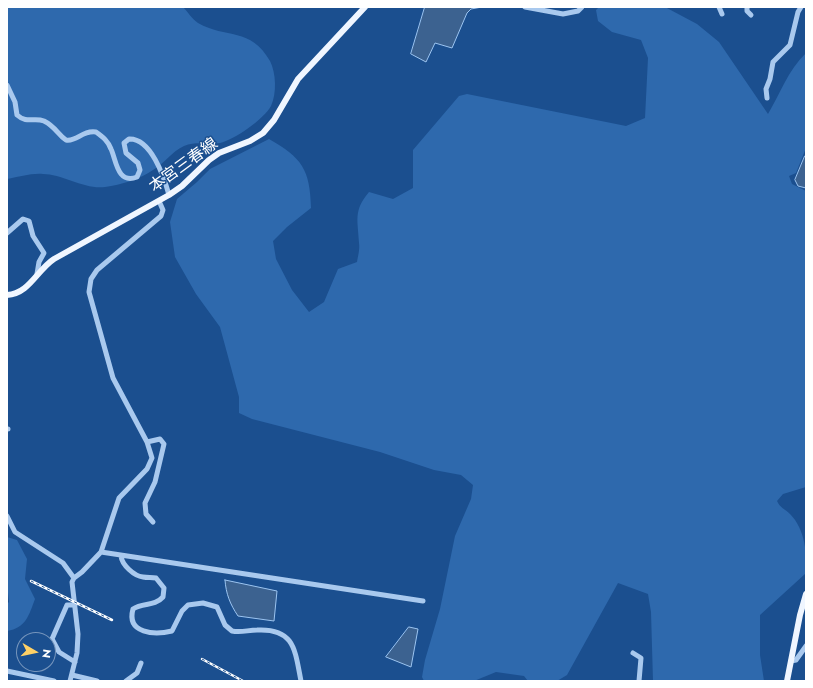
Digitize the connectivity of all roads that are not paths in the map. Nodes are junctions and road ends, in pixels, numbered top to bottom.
1 (365, 7) edge
2 (525, 7) edge
3 (582, 7) edge
4 (719, 7) edge
5 (747, 7) edge
6 (801, 7) edge
7 (551, 9) edge
8 (722, 14) dead end
9 (751, 15) dead end
10 (7, 85) edge
11 (767, 98) dead end
12 (169, 195) junction
13 (159, 201) junction
14 (7, 233) edge
15 (37, 274) junction
16 (7, 295) edge
17 (147, 442) junction
18 (7, 516) edge
19 (153, 522) dead end
20 (9, 529) edge
21 (101, 552) junction
22 (121, 556) junction
23 (74, 578) junction
24 (806, 594) edge
25 (423, 601) dead end
26 (75, 605) junction
27 (806, 646) edge
28 (633, 653) dead end
29 (791, 661) junction
30 (75, 662) junction
31 (141, 663) dead end
32 (7, 671) edge
33 (72, 674) junction
34 (54, 681) edge
35 (70, 681) edge
36 (97, 681) edge
37 (126, 681) edge
38 (301, 681) edge
39 (639, 681) edge
40 (787, 681) edge

1 - 12 main road, 本宮三春線
2 - 7 street
3 - 7 street
4 - 8 street
5 - 9 street
6 - 11 street
10 - 12 street
12 - 13 main road, 本宮三春線
13 - 15 main road, 本宮三春線
13 - 17 street
14 - 15 street
15 - 16 main road, 本宮三春線
17 - 19 street
17 - 21 street
18 - 20 street
20 - 23 street
21 - 22 street
21 - 23 street
22 - 25 street
22 - 38 street
23 - 26 street
24 - 29 main road
26 - 30 street
26 - 30 street
27 - 29 street
28 - 39 street
29 - 40 main road
30 - 33 street
31 - 37 street
32 - 34 street
33 - 35 street
33 - 36 street

